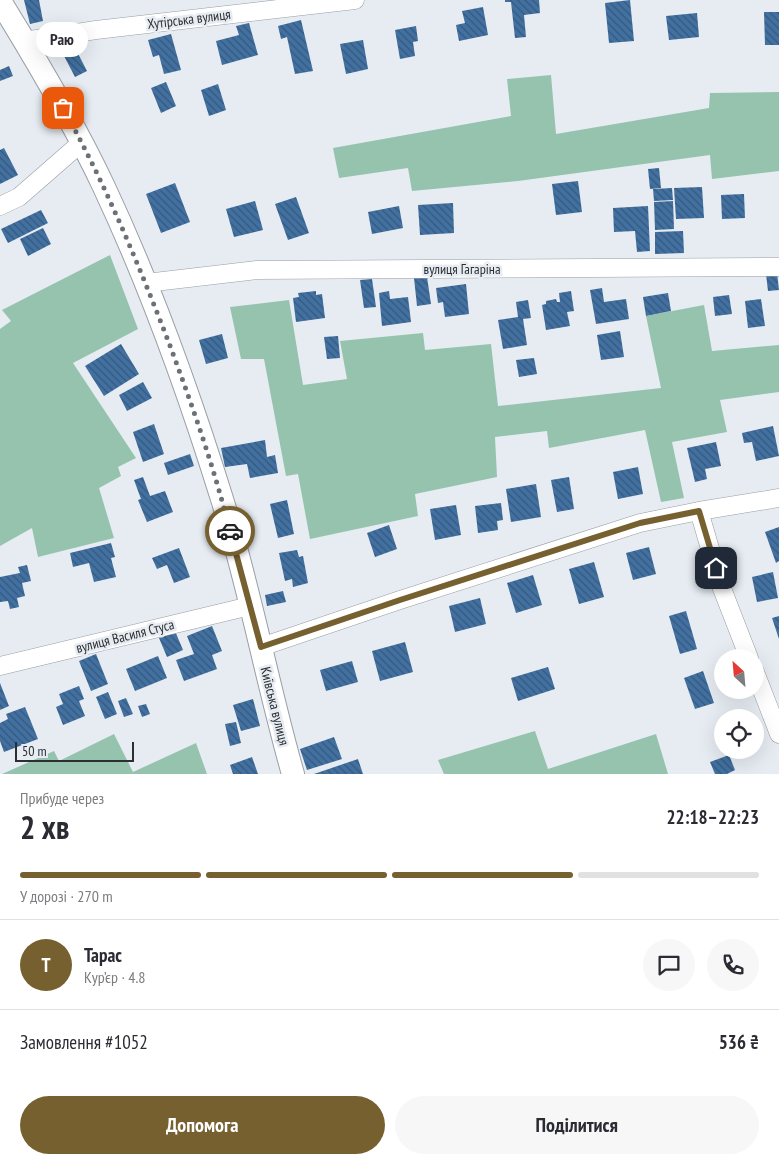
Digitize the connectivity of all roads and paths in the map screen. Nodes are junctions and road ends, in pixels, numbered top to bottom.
1 (355, 0) edge
2 (0, 1) edge
3 (24, 41) junction
4 (82, 142) junction
5 (0, 206) edge
6 (779, 267) edge
7 (146, 283) junction
8 (779, 498) edge
9 (699, 511) junction
10 (250, 606) junction
11 (261, 647) junction
12 (746, 649) edge
13 (0, 666) edge
14 (764, 695) edge
15 (779, 734) edge
16 (293, 774) edge

1 - 3 street, Хутірська вулиця
2 - 3 street, Київська вулиця
3 - 4 street, Київська вулиця
4 - 5 street
4 - 7 street, Київська вулиця
6 - 7 street, вулиця Гагаріна
7 - 10 street, Київська вулиця
8 - 9 street
9 - 11 street
9 - 12 street
10 - 11 street, Київська вулиця
10 - 13 street, вулиця Василя Стуса
11 - 16 street, Київська вулиця
14 - 15 street

